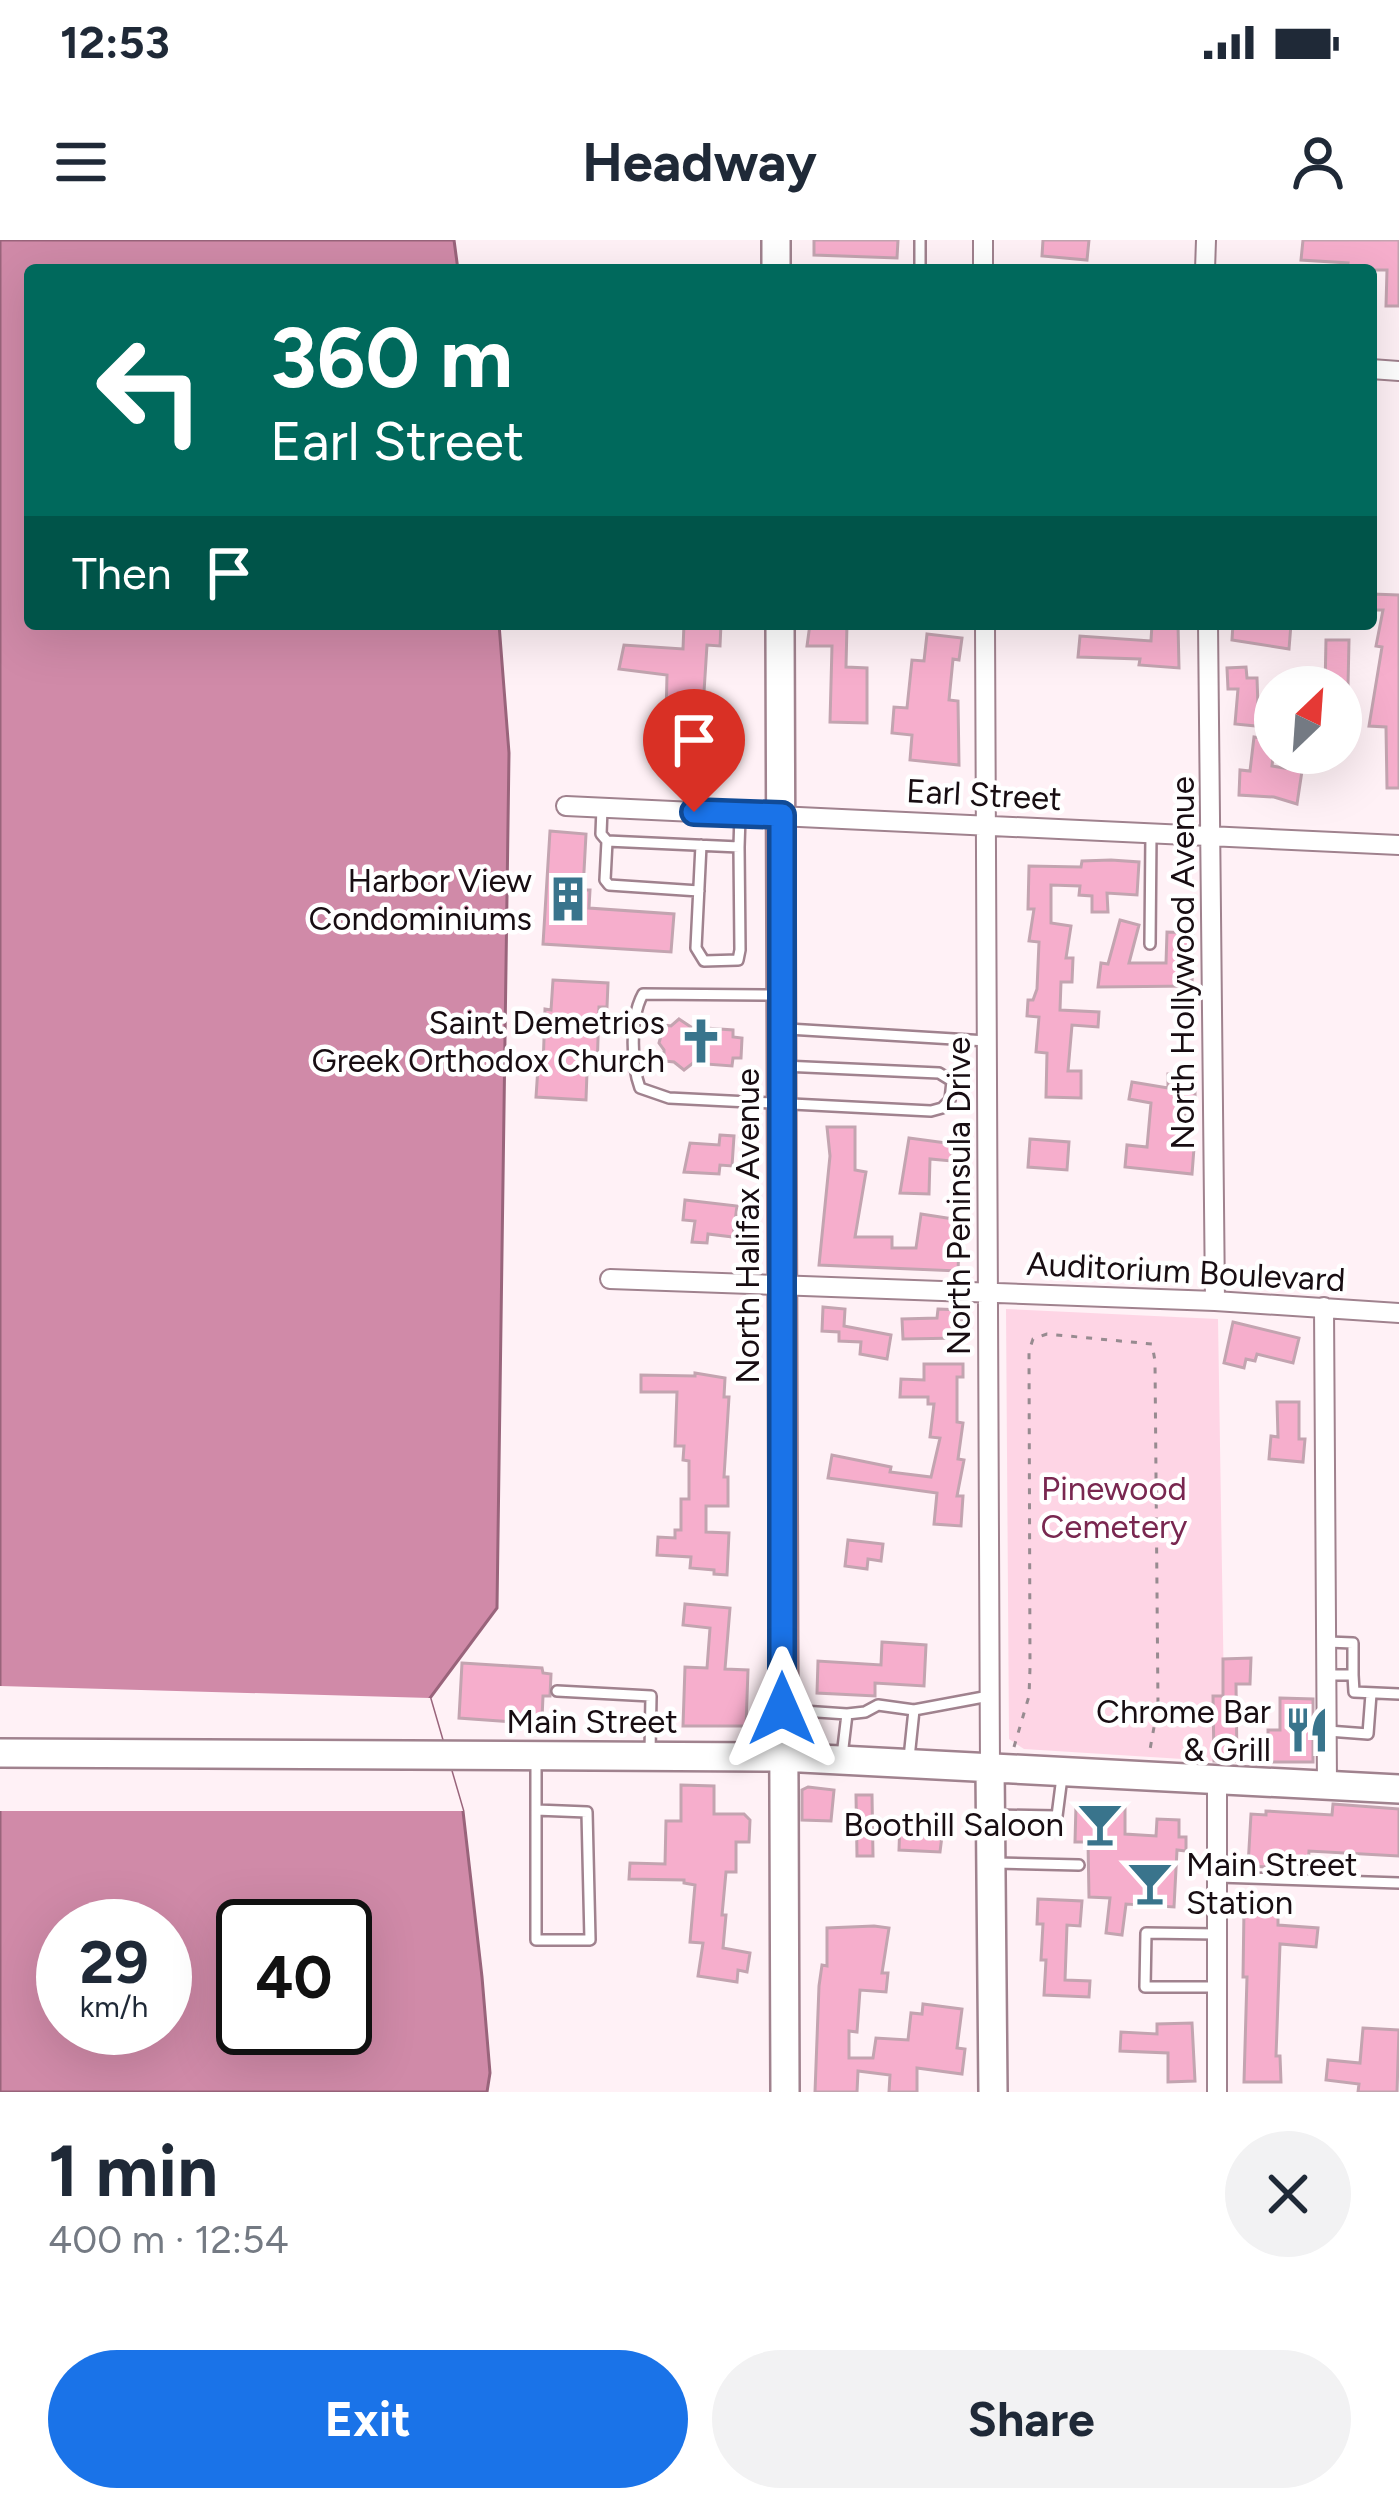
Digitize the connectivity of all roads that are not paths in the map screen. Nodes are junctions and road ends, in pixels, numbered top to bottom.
1 (780, 630) edge
2 (985, 630) edge
3 (1208, 630) edge
4 (566, 806) dead end
5 (602, 808) junction
6 (740, 813) junction
7 (782, 815) junction
8 (986, 823) junction
9 (1151, 832) junction
10 (1211, 836) junction
11 (607, 841) junction
12 (1399, 844) edge
13 (701, 845) junction
14 (739, 847) junction
15 (699, 891) junction
16 (1150, 944) dead end
17 (783, 995) junction
18 (783, 1029) junction
19 (987, 1041) junction
20 (783, 1066) junction
21 (783, 1101) junction
22 (610, 1279) dead end
23 (783, 1287) junction
24 (988, 1294) junction
25 (1215, 1301) junction
26 (1324, 1307) junction
27 (1399, 1313) edge
28 (1328, 1642) junction
29 (1328, 1675) junction
30 (1353, 1676) junction
31 (557, 1691) dead end
32 (1371, 1694) junction
33 (1399, 1694) edge
34 (990, 1695) junction
35 (782, 1709) junction
36 (914, 1709) junction
37 (847, 1714) junction
38 (1328, 1731) junction
39 (0, 1753) edge
40 (536, 1757) junction
41 (650, 1757) junction
42 (782, 1757) junction
43 (842, 1760) junction
44 (908, 1763) junction
45 (990, 1768) junction
46 (1062, 1772) junction
47 (1217, 1779) junction
48 (1327, 1785) junction
49 (1399, 1789) edge
50 (536, 1810) junction
51 (991, 1815) junction
52 (991, 1863) junction
53 (1079, 1865) dead end
54 (1217, 1877) junction
55 (1399, 1883) edge
56 (1217, 1934) junction
57 (1217, 1987) junction
58 (785, 2092) edge
59 (993, 2092) edge
60 (1217, 2092) edge

1 - 7 street, North Halifax Avenue
2 - 8 street, North Peninsula Drive
3 - 10 street, North Hollywood Avenue
4 - 5 street, Earl Street
5 - 6 street, Earl Street
5 - 11 lane
6 - 7 street, Earl Street
6 - 14 lane
7 - 8 street, Earl Street
7 - 17 street, North Halifax Avenue
8 - 9 street, Earl Street
8 - 19 street, North Peninsula Drive
9 - 10 street, Earl Street
9 - 16 lane
10 - 12 street, Earl Street
10 - 25 street, North Hollywood Avenue
11 - 13 lane
11 - 15 lane
13 - 14 lane
13 - 15 lane
14 - 15 lane
17 - 18 street, North Halifax Avenue
17 - 21 lane
18 - 19 lane
18 - 20 street, North Halifax Avenue
19 - 24 street, North Peninsula Drive
20 - 21 street, North Halifax Avenue
20 - 21 lane
21 - 23 street, North Halifax Avenue
22 - 23 street, Auditorium Boulevard
23 - 24 street, Auditorium Boulevard
23 - 35 street, North Halifax Avenue
24 - 25 street, Auditorium Boulevard
24 - 34 street, North Peninsula Drive
25 - 26 street, Auditorium Boulevard
26 - 27 street, Auditorium Boulevard
26 - 28 street
28 - 29 street
28 - 30 lane
29 - 30 lane
29 - 38 street
30 - 32 lane
31 - 41 lane
32 - 33 lane
32 - 38 lane
34 - 36 lane
34 - 45 street, North Peninsula Drive
35 - 37 lane
35 - 42 street, North Halifax Avenue
36 - 37 lane
36 - 44 lane
37 - 43 lane
38 - 48 street
39 - 40 street, Main Street
40 - 41 street, Main Street
40 - 50 lane
41 - 42 street, Main Street
42 - 43 street, Main Street
42 - 58 street, North Halifax Avenue
43 - 44 street, Main Street
44 - 45 street, Main Street
45 - 46 street, Main Street
45 - 51 street
46 - 47 street, Main Street
46 - 51 lane
47 - 48 street, Main Street
47 - 54 street
48 - 49 street, Main Street
50 - 50 lane
51 - 52 street
52 - 53 lane
52 - 59 street
54 - 55 lane
54 - 56 street
56 - 57 street
56 - 57 lane
57 - 60 street

